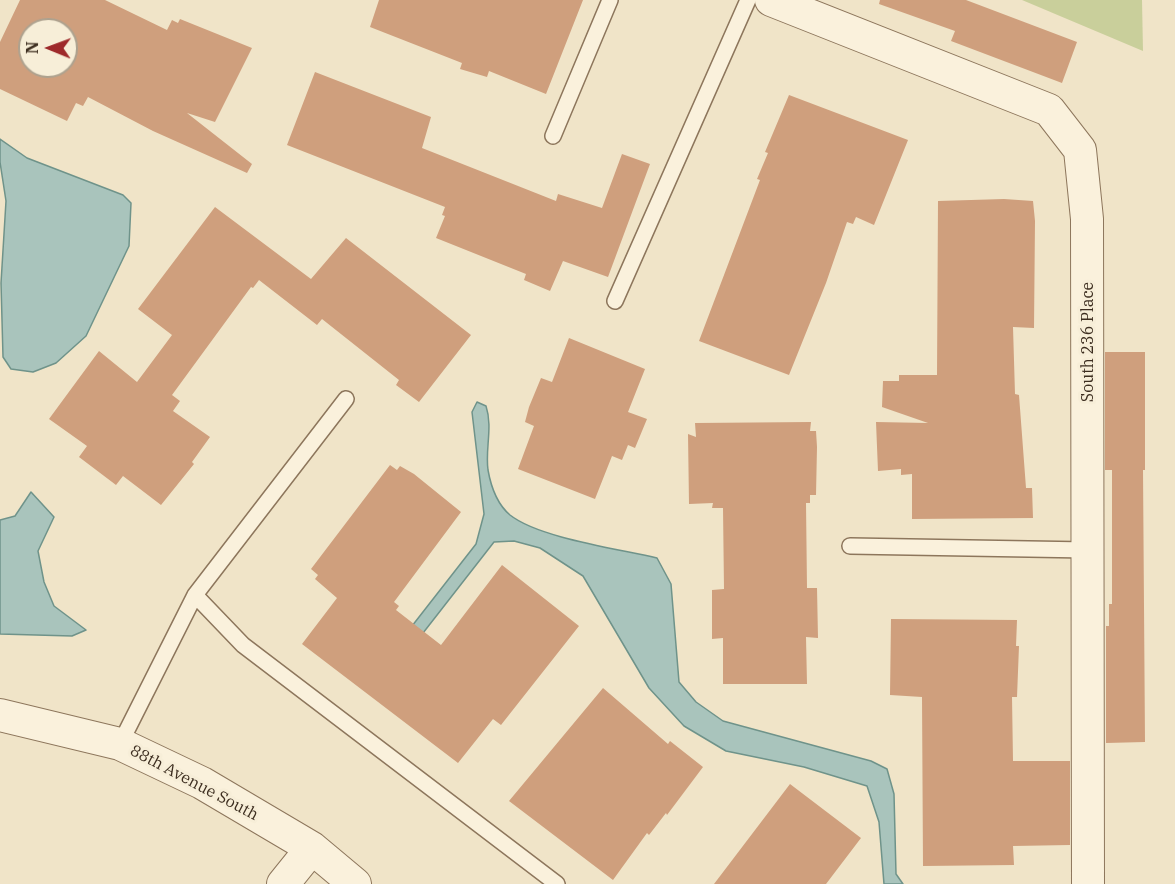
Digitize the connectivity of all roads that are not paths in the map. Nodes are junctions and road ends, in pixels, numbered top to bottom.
1 (610, 0) edge
2 (748, 0) edge
3 (771, 0) edge
4 (553, 136) dead end
5 (615, 301) dead end
6 (346, 399) dead end
7 (850, 546) dead end
8 (1088, 550) junction
9 (195, 595) junction
10 (0, 715) edge
11 (120, 744) junction
12 (312, 848) junction
13 (284, 884) edge
14 (356, 884) edge
15 (556, 884) edge
16 (1088, 884) edge

1 - 4 lane
2 - 5 lane
3 - 8 street, South 236 Place
6 - 9 lane
7 - 8 lane
8 - 16 street, South 236 Place
9 - 11 lane
9 - 15 lane
10 - 11 street, 88th Avenue South
11 - 12 street, 88th Avenue South
12 - 13 street
12 - 14 street, 88th Avenue South

